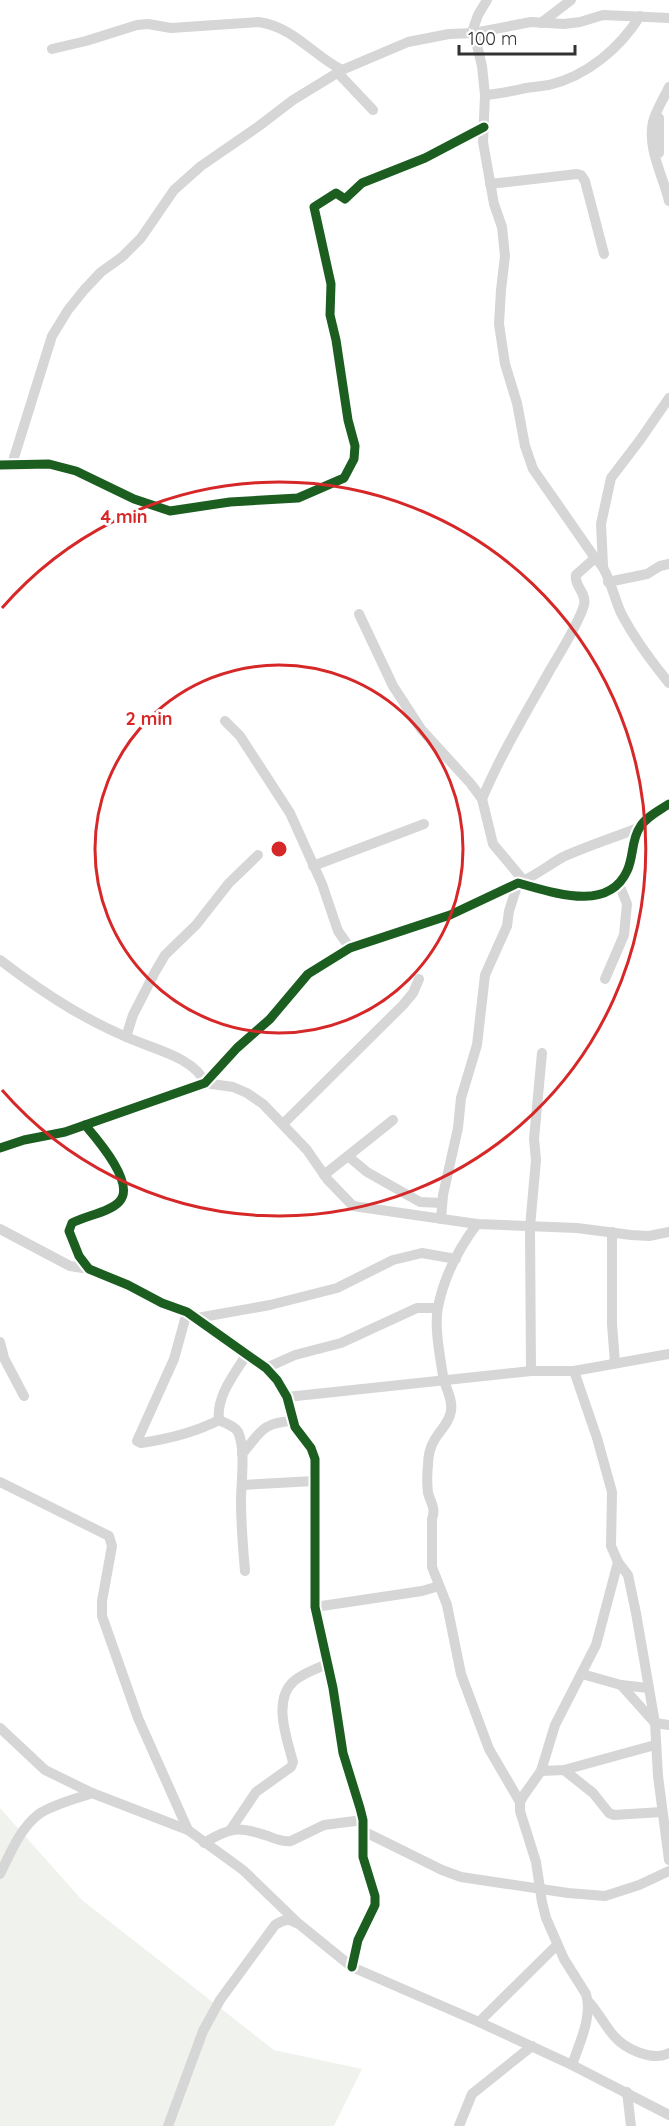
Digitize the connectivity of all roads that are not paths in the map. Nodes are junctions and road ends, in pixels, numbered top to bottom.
1 (487, 0) edge
2 (571, 0) edge
3 (640, 16) junction
4 (669, 18) edge
5 (541, 22) junction
6 (474, 33) junction
7 (52, 49) dead end
8 (340, 72) junction
9 (669, 87) edge
10 (485, 95) junction
11 (373, 110) dead end
12 (484, 127) junction
13 (490, 184) junction
14 (669, 201) edge
15 (604, 254) dead end
16 (669, 398) edge
17 (6, 464) edge
18 (599, 562) junction
19 (669, 564) edge
20 (608, 582) junction
21 (359, 614) dead end
22 (669, 683) edge
23 (225, 721) dead end
24 (482, 799) junction
25 (669, 804) edge
26 (424, 824) dead end
27 (638, 828) junction
28 (258, 855) dead end
29 (313, 866) junction
30 (521, 882) junction
31 (619, 884) junction
32 (350, 948) junction
33 (0, 960) edge
34 (605, 978) dead end
35 (419, 979) dead end
36 (126, 1037) junction
37 (542, 1053) dead end
38 (205, 1083) junction
39 (393, 1120) dead end
40 (284, 1124) junction
41 (85, 1125) junction
42 (0, 1148) edge
43 (348, 1157) junction
44 (324, 1175) junction
45 (442, 1203) junction
46 (441, 1219) junction
47 (477, 1224) junction
48 (530, 1227) junction
49 (0, 1229) edge
50 (666, 1231) edge
51 (612, 1232) junction
52 (456, 1259) junction
53 (89, 1269) junction
54 (437, 1308) junction
55 (192, 1315) junction
56 (0, 1346) edge
57 (247, 1354) junction
58 (669, 1354) edge
59 (615, 1363) junction
60 (266, 1368) junction
61 (531, 1371) junction
62 (574, 1371) junction
63 (443, 1379) junction
64 (24, 1396) dead end
65 (287, 1397) junction
66 (219, 1420) junction
67 (293, 1421) junction
68 (242, 1454) junction
69 (314, 1481) junction
70 (0, 1482) edge
71 (242, 1485) junction
72 (618, 1562) junction
73 (245, 1571) dead end
74 (439, 1586) junction
75 (315, 1607) junction
76 (327, 1664) junction
77 (582, 1674) junction
78 (621, 1685) junction
79 (648, 1688) junction
80 (656, 1724) junction
81 (669, 1725) edge
82 (0, 1728) edge
83 (655, 1745) junction
84 (564, 1770) junction
85 (541, 1771) junction
86 (92, 1792) junction
87 (520, 1802) junction
88 (662, 1812) junction
89 (363, 1825) junction
90 (231, 1829) junction
91 (188, 1830) junction
92 (204, 1843) junction
93 (669, 1860) edge
94 (669, 1870) edge
95 (0, 1874) edge
96 (540, 1888) junction
97 (299, 1924) junction
98 (557, 1944) junction
99 (352, 1967) junction
100 (589, 2002) junction
101 (479, 2022) junction
102 (532, 2046) junction
103 (669, 2053) edge
104 (572, 2064) junction
105 (627, 2092) junction
106 (669, 2115) edge
107 (168, 2126) edge
108 (459, 2126) edge
109 (631, 2126) edge

1 - 6 street
2 - 5 street
3 - 4 street
3 - 5 street
3 - 10 street
5 - 6 street
6 - 8 street
6 - 10 street
7 - 8 street
8 - 11 street
8 - 17 street
9 - 14 street
10 - 12 street
12 - 13 street
12 - 17 street
13 - 15 street
13 - 18 street
16 - 18 street
18 - 20 street
18 - 24 street
19 - 20 street
20 - 22 street
21 - 24 street
23 - 29 street
24 - 30 street
25 - 27 street
26 - 29 street
27 - 30 street
27 - 31 street
28 - 36 street
29 - 32 street
30 - 31 street
30 - 32 street
30 - 45 street
31 - 34 street
32 - 38 street
33 - 36 street
35 - 40 street
36 - 38 street
37 - 48 street
38 - 40 street
38 - 41 street
39 - 43 street
40 - 44 street
41 - 42 street
41 - 53 street
43 - 44 street
43 - 45 street
44 - 46 street
45 - 46 street
46 - 47 street
47 - 48 street
47 - 52 street
48 - 51 street
48 - 61 street
49 - 53 street
50 - 51 street
51 - 59 street
52 - 54 street
52 - 55 street
53 - 55 street
54 - 60 street
54 - 63 street
55 - 57 street
55 - 66 street
56 - 64 street
57 - 60 street
57 - 66 street
58 - 59 street
59 - 62 street
60 - 65 street
61 - 62 street
61 - 63 street
62 - 72 street
63 - 65 street
63 - 74 street
65 - 67 street
66 - 68 street
67 - 68 street
67 - 69 street
68 - 71 street
69 - 71 street
69 - 75 street
70 - 91 street
71 - 73 street
72 - 77 street
72 - 79 street
74 - 75 street
74 - 87 street
75 - 76 street
76 - 89 street
76 - 90 street
77 - 78 street
77 - 85 street
78 - 79 street
78 - 80 street
79 - 80 street
80 - 81 street
80 - 83 street
82 - 86 street
83 - 84 street
83 - 88 street
84 - 85 street
84 - 88 street
85 - 87 street
86 - 91 street
86 - 95 street
87 - 96 street
88 - 93 street
89 - 90 street
89 - 96 street
89 - 99 street
90 - 92 street
91 - 92 street
92 - 97 street
94 - 96 street
96 - 98 street
97 - 99 street
97 - 107 street
98 - 100 street
98 - 101 street
99 - 101 street
100 - 103 street
100 - 104 street
101 - 102 street
102 - 104 street
102 - 108 street
104 - 105 street
105 - 106 street
105 - 109 street

